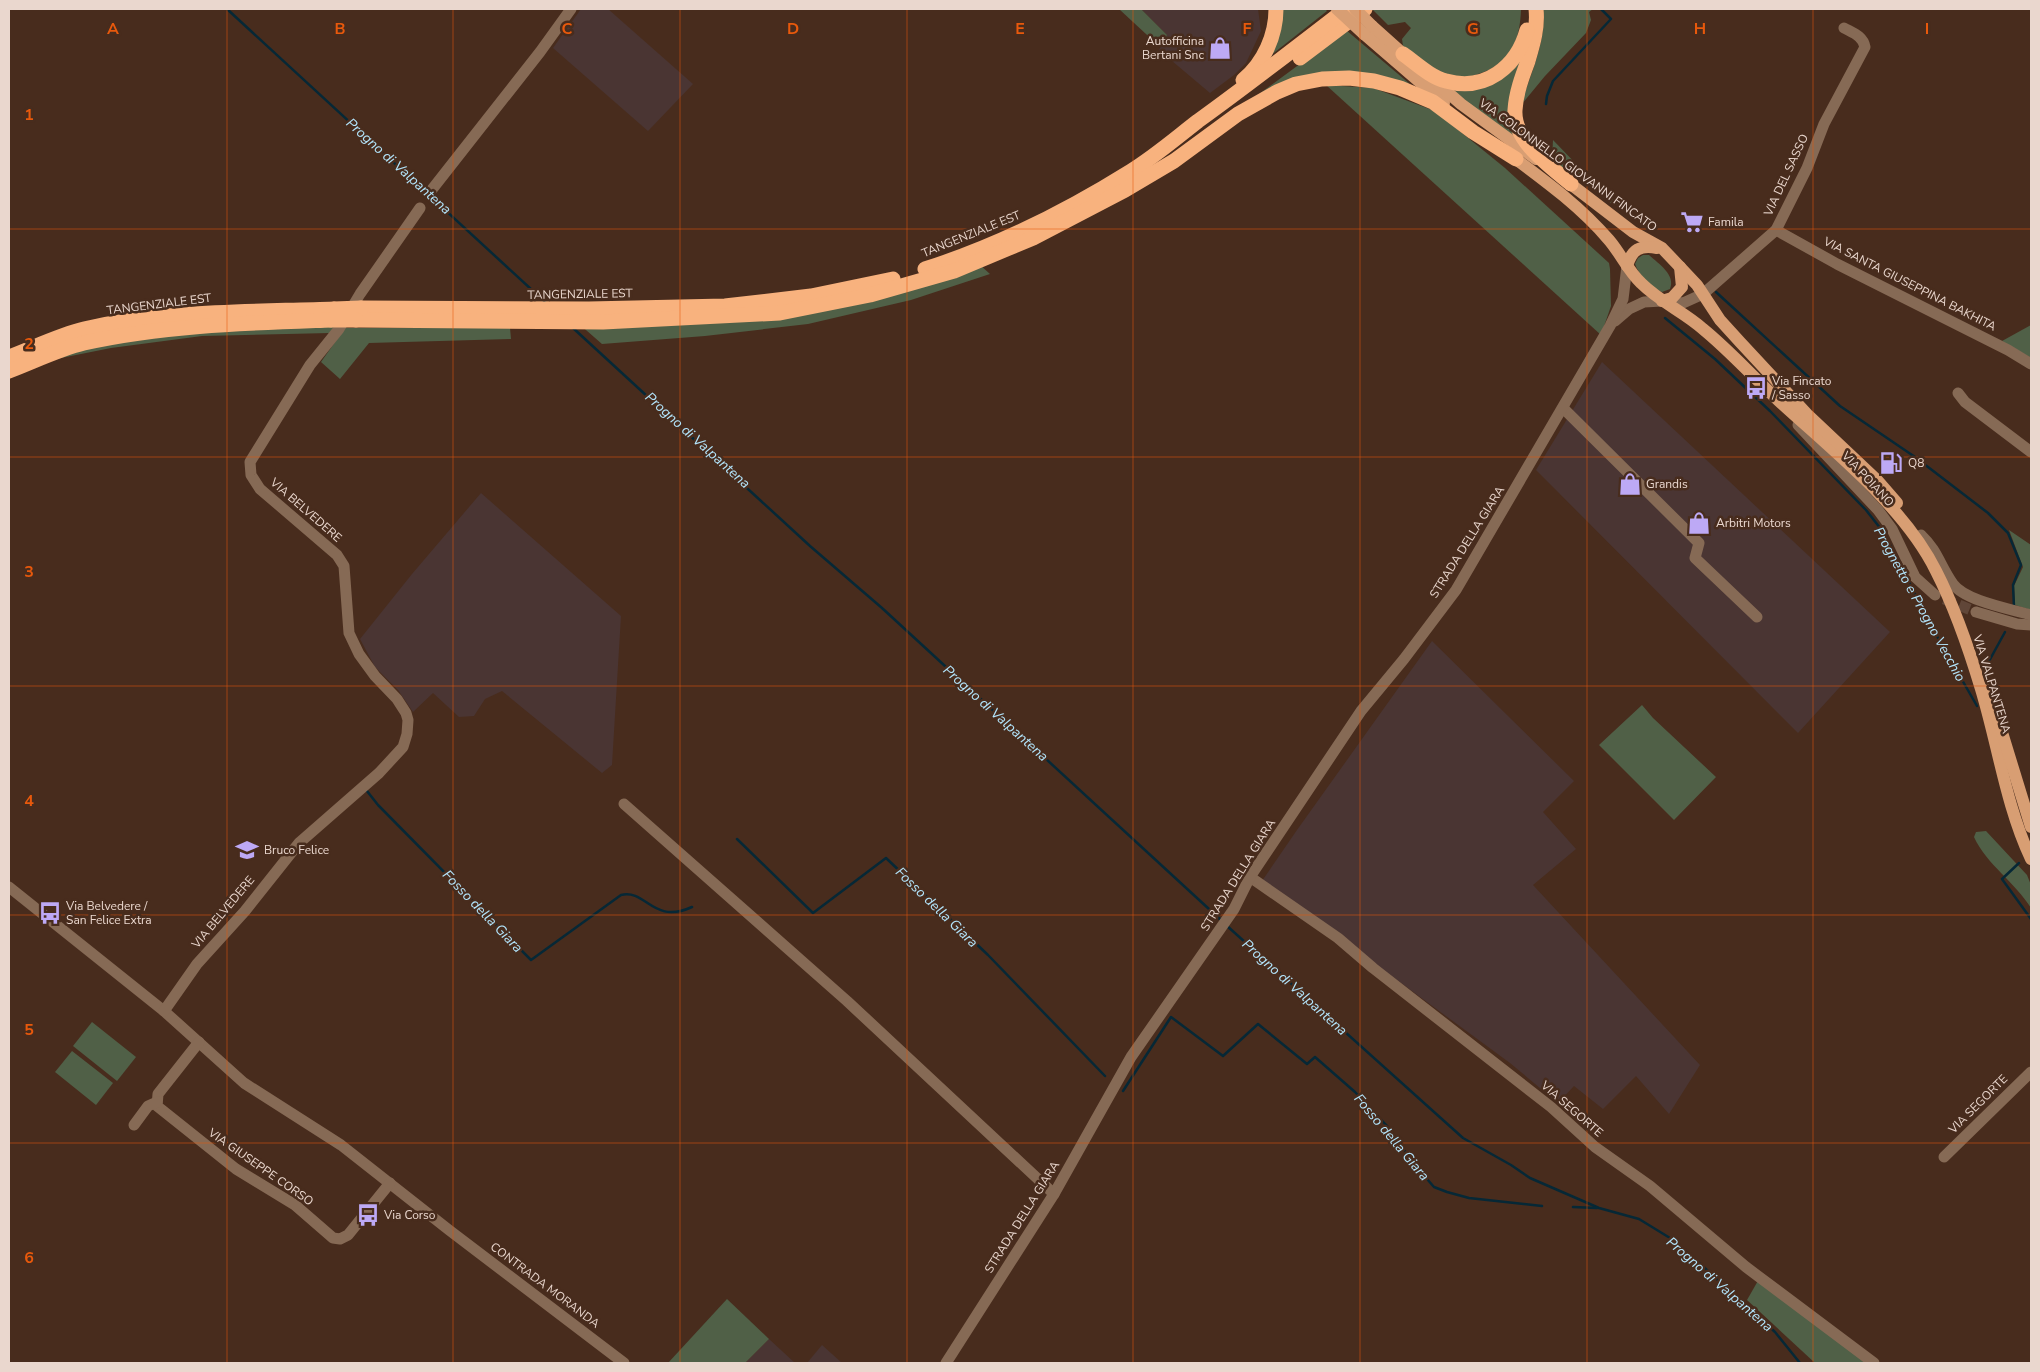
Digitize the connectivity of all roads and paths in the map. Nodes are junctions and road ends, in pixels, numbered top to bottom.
1 (571, 9) edge
2 (1276, 9) edge
3 (1337, 9) edge
4 (1346, 9) edge
5 (1355, 9) edge
6 (1365, 9) edge
7 (1528, 9) edge
8 (1536, 9) edge
9 (1844, 28) dead end
10 (1368, 30) junction
11 (1403, 54) junction
12 (1516, 159) junction
13 (1131, 171) junction
14 (1571, 184) junction
15 (432, 190) dead end
16 (1125, 190) junction
17 (420, 208) dead end
18 (1776, 230) junction
19 (1662, 248) junction
20 (1627, 266) junction
21 (1680, 266) junction
22 (1703, 294) junction
23 (1662, 301) junction
24 (358, 314) junction
25 (333, 315) junction
26 (1610, 326) junction
27 (9, 357) edge
28 (2031, 364) edge
29 (9, 370) edge
30 (1767, 390) junction
31 (1958, 393) dead end
32 (1563, 408) junction
33 (2031, 452) edge
34 (1905, 526) joint
35 (1921, 535) junction
36 (1935, 595) tunnel mouth
37 (1976, 612) tunnel mouth
38 (2031, 615) edge
39 (1757, 617) dead end
40 (2031, 625) edge
41 (624, 804) dead end
42 (2031, 827) edge
43 (2031, 859) edge
44 (1250, 878) junction
45 (9, 886) edge
46 (164, 1011) junction
47 (199, 1042) junction
48 (2031, 1072) edge
49 (157, 1102) junction
50 (134, 1125) dead end
51 (1944, 1157) dead end
52 (390, 1183) junction
53 (1054, 1194) junction
54 (624, 1363) edge
55 (946, 1363) edge
56 (1874, 1363) edge

1 - 15 street
2 - 13 highway
3 - 10 main road, VIA COLONNELLO GIOVANNI FINCATO, bridge
4 - 13 highway
5 - 10 main road, VIA COLONNELLO GIOVANNI FINCATO, bridge
6 - 16 highway
7 - 11 highway
8 - 14 highway
9 - 18 street, VIA DEL SASSO
10 - 11 main road, VIA COLONNELLO GIOVANNI FINCATO
10 - 12 main road, VIA COLONNELLO GIOVANNI FINCATO
11 - 14 main road, VIA COLONNELLO GIOVANNI FINCATO
12 - 16 highway
12 - 20 main road, VIA COLONNELLO GIOVANNI FINCATO
13 - 24 highway, TANGENZIALE EST
14 - 19 main road, VIA COLONNELLO GIOVANNI FINCATO
16 - 24 highway, TANGENZIALE EST
17 - 46 street, VIA BELVEDERE
18 - 22 street, VIA DEL SASSO
18 - 28 street, VIA SANTA GIUSEPPINA BAKHITA
19 - 20 main road
19 - 21 main road, VIA COLONNELLO GIOVANNI FINCATO
20 - 23 main road, VIA COLONNELLO GIOVANNI FINCATO
20 - 26 street, STRADA DELLA GIARA
21 - 22 main road, VIA COLONNELLO GIOVANNI FINCATO
21 - 23 main road
22 - 23 street, VIA DEL SASSO
22 - 35 main road, VIA COLONNELLO GIOVANNI FINCATO
23 - 26 street, STRADA DELLA GIARA
23 - 30 main road, VIA COLONNELLO GIOVANNI FINCATO
24 - 25 highway, TANGENZIALE EST, bridge
25 - 27 highway, TANGENZIALE EST
25 - 29 highway, TANGENZIALE EST
26 - 32 street, STRADA DELLA GIARA
30 - 34 main road, VIA COLONNELLO GIOVANNI FINCATO
30 - 36 street, VIA POIANO
31 - 33 street
32 - 39 street
32 - 44 street, STRADA DELLA GIARA
34 - 43 main road, VIA VALPANTENA
35 - 38 street
35 - 42 main road, VIA COLONNELLO GIOVANNI FINCATO
37 - 40 street
41 - 53 street
44 - 53 street, STRADA DELLA GIARA
44 - 56 street, VIA SEGORTE
45 - 46 street
46 - 47 street
47 - 49 street
47 - 52 street
48 - 51 street, VIA SEGORTE
49 - 50 street
49 - 52 street, VIA GIUSEPPE CORSO
52 - 54 street, CONTRADA MORANDA
53 - 55 street, STRADA DELLA GIARA

